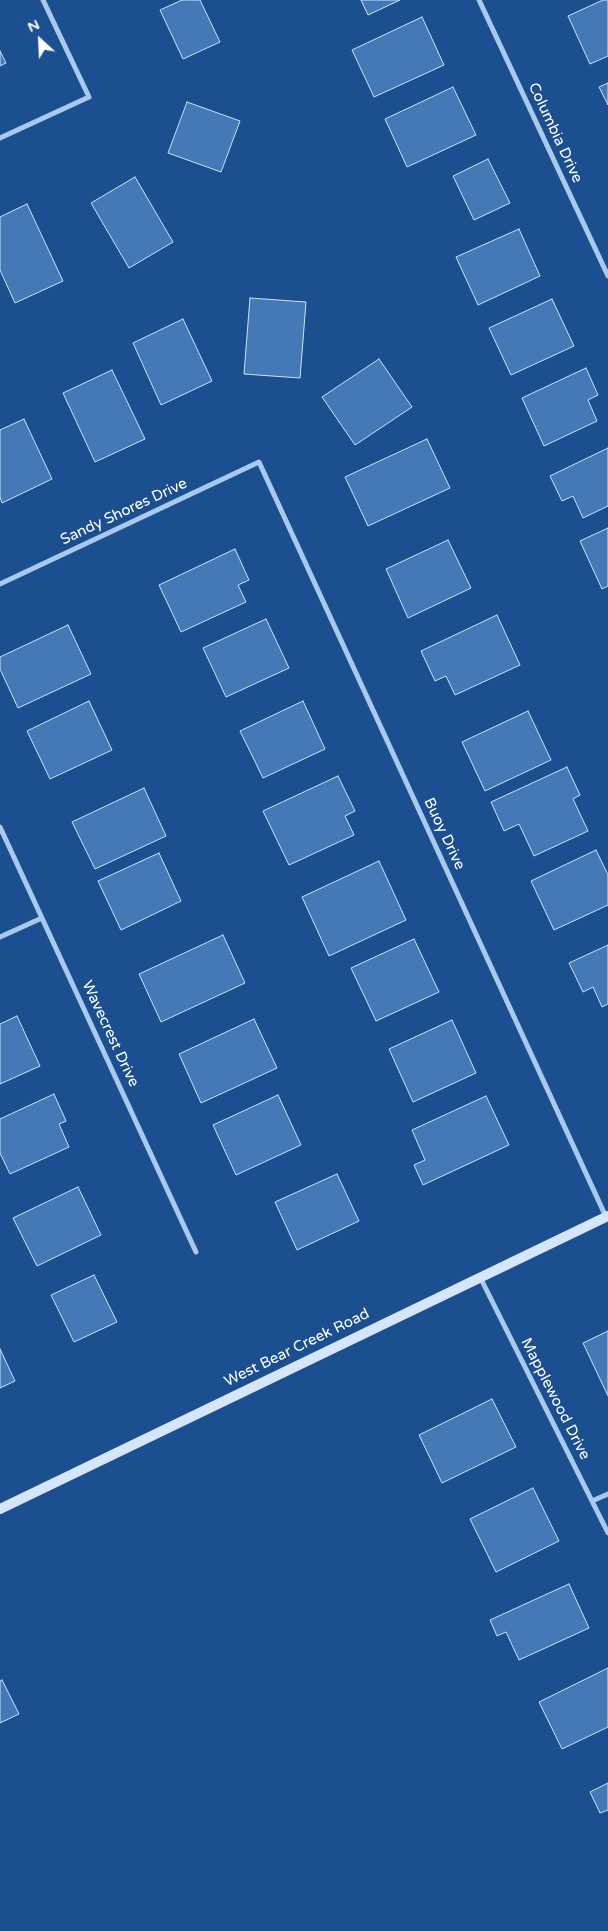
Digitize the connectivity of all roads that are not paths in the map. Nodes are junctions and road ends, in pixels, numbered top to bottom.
1 (43, 0) edge
2 (479, 0) edge
3 (0, 138) edge
4 (608, 276) edge
5 (260, 462) joint
6 (0, 584) edge
7 (0, 827) edge
8 (42, 918) junction
9 (0, 937) edge
10 (607, 1217) edge
11 (196, 1252) dead end
12 (480, 1276) junction
13 (608, 1494) edge
14 (592, 1501) junction
15 (0, 1509) edge
16 (608, 1533) edge

1 - 3 street
2 - 4 street, Columbia Drive
5 - 6 street, Sandy Shores Drive
5 - 10 street, Buoy Drive
7 - 8 street, Wavecrest Drive
8 - 9 street
8 - 11 street, Wavecrest Drive
10 - 12 main road, West Bear Creek Road
12 - 14 street, Mapplewood Drive
12 - 15 main road, West Bear Creek Road
13 - 14 street
14 - 16 street, Mapplewood Drive

